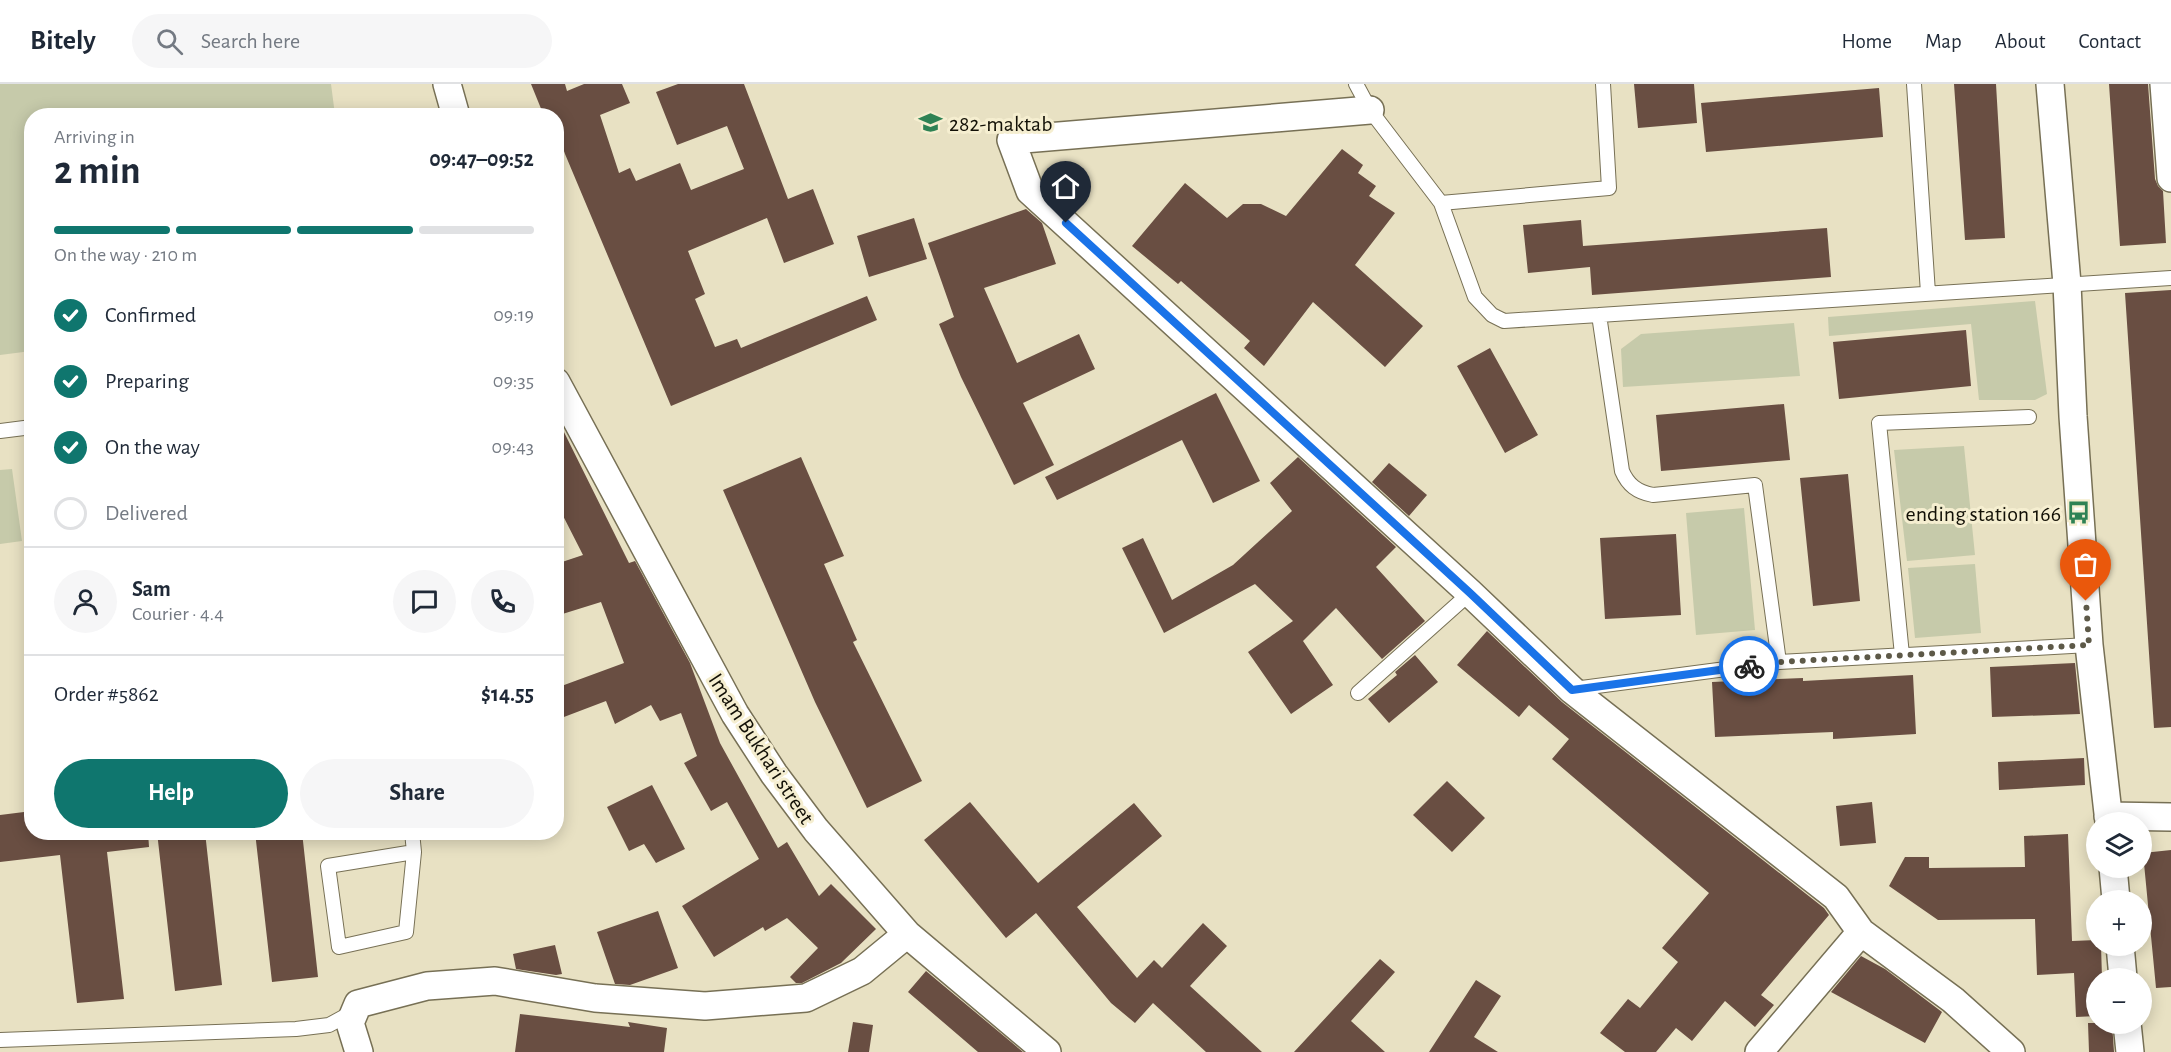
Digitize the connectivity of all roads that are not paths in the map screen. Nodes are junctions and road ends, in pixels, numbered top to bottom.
1 (447, 84) edge
2 (1356, 84) edge
3 (1603, 84) edge
4 (1914, 84) edge
5 (2050, 84) edge
6 (2164, 84) edge
7 (454, 108) edge
8 (1370, 110) junction
9 (2171, 178) edge
10 (1441, 203) junction
11 (2171, 278) edge
12 (2067, 284) junction
13 (1928, 294) junction
14 (1599, 315) junction
15 (564, 397) edge
16 (2029, 417) dead end
17 (24, 428) edge
18 (0, 431) edge
19 (1470, 593) junction
20 (2089, 645) junction
21 (1902, 655) junction
22 (1779, 662) junction
23 (1572, 690) junction
24 (1358, 693) dead end
25 (2107, 812) edge
26 (2171, 817) edge
27 (2152, 818) edge
28 (413, 840) edge
29 (414, 852) junction
30 (1861, 932) junction
31 (907, 934) junction
32 (356, 1010) junction
33 (2128, 1034) edge
34 (0, 1040) edge
35 (359, 1052) edge
36 (1047, 1052) edge
37 (1759, 1052) edge
38 (2011, 1052) edge
39 (2130, 1052) edge

1 - 7 street
2 - 8 lane
3 - 10 lane
4 - 13 lane
5 - 12 street
6 - 9 street
8 - 10 lane
8 - 19 street
10 - 14 lane
11 - 12 lane
12 - 13 lane
12 - 20 street
13 - 14 lane
14 - 22 lane
15 - 31 street, Imam Bukhari street
16 - 21 lane
17 - 18 lane
19 - 23 street
19 - 24 lane
20 - 21 lane
20 - 25 street
21 - 22 lane
22 - 23 lane
23 - 30 street
26 - 27 street
28 - 29 lane
29 - 29 lane
30 - 37 street
30 - 38 street
31 - 32 street
31 - 36 street, Imam Bukhari street
32 - 34 lane
32 - 35 street
33 - 39 street

